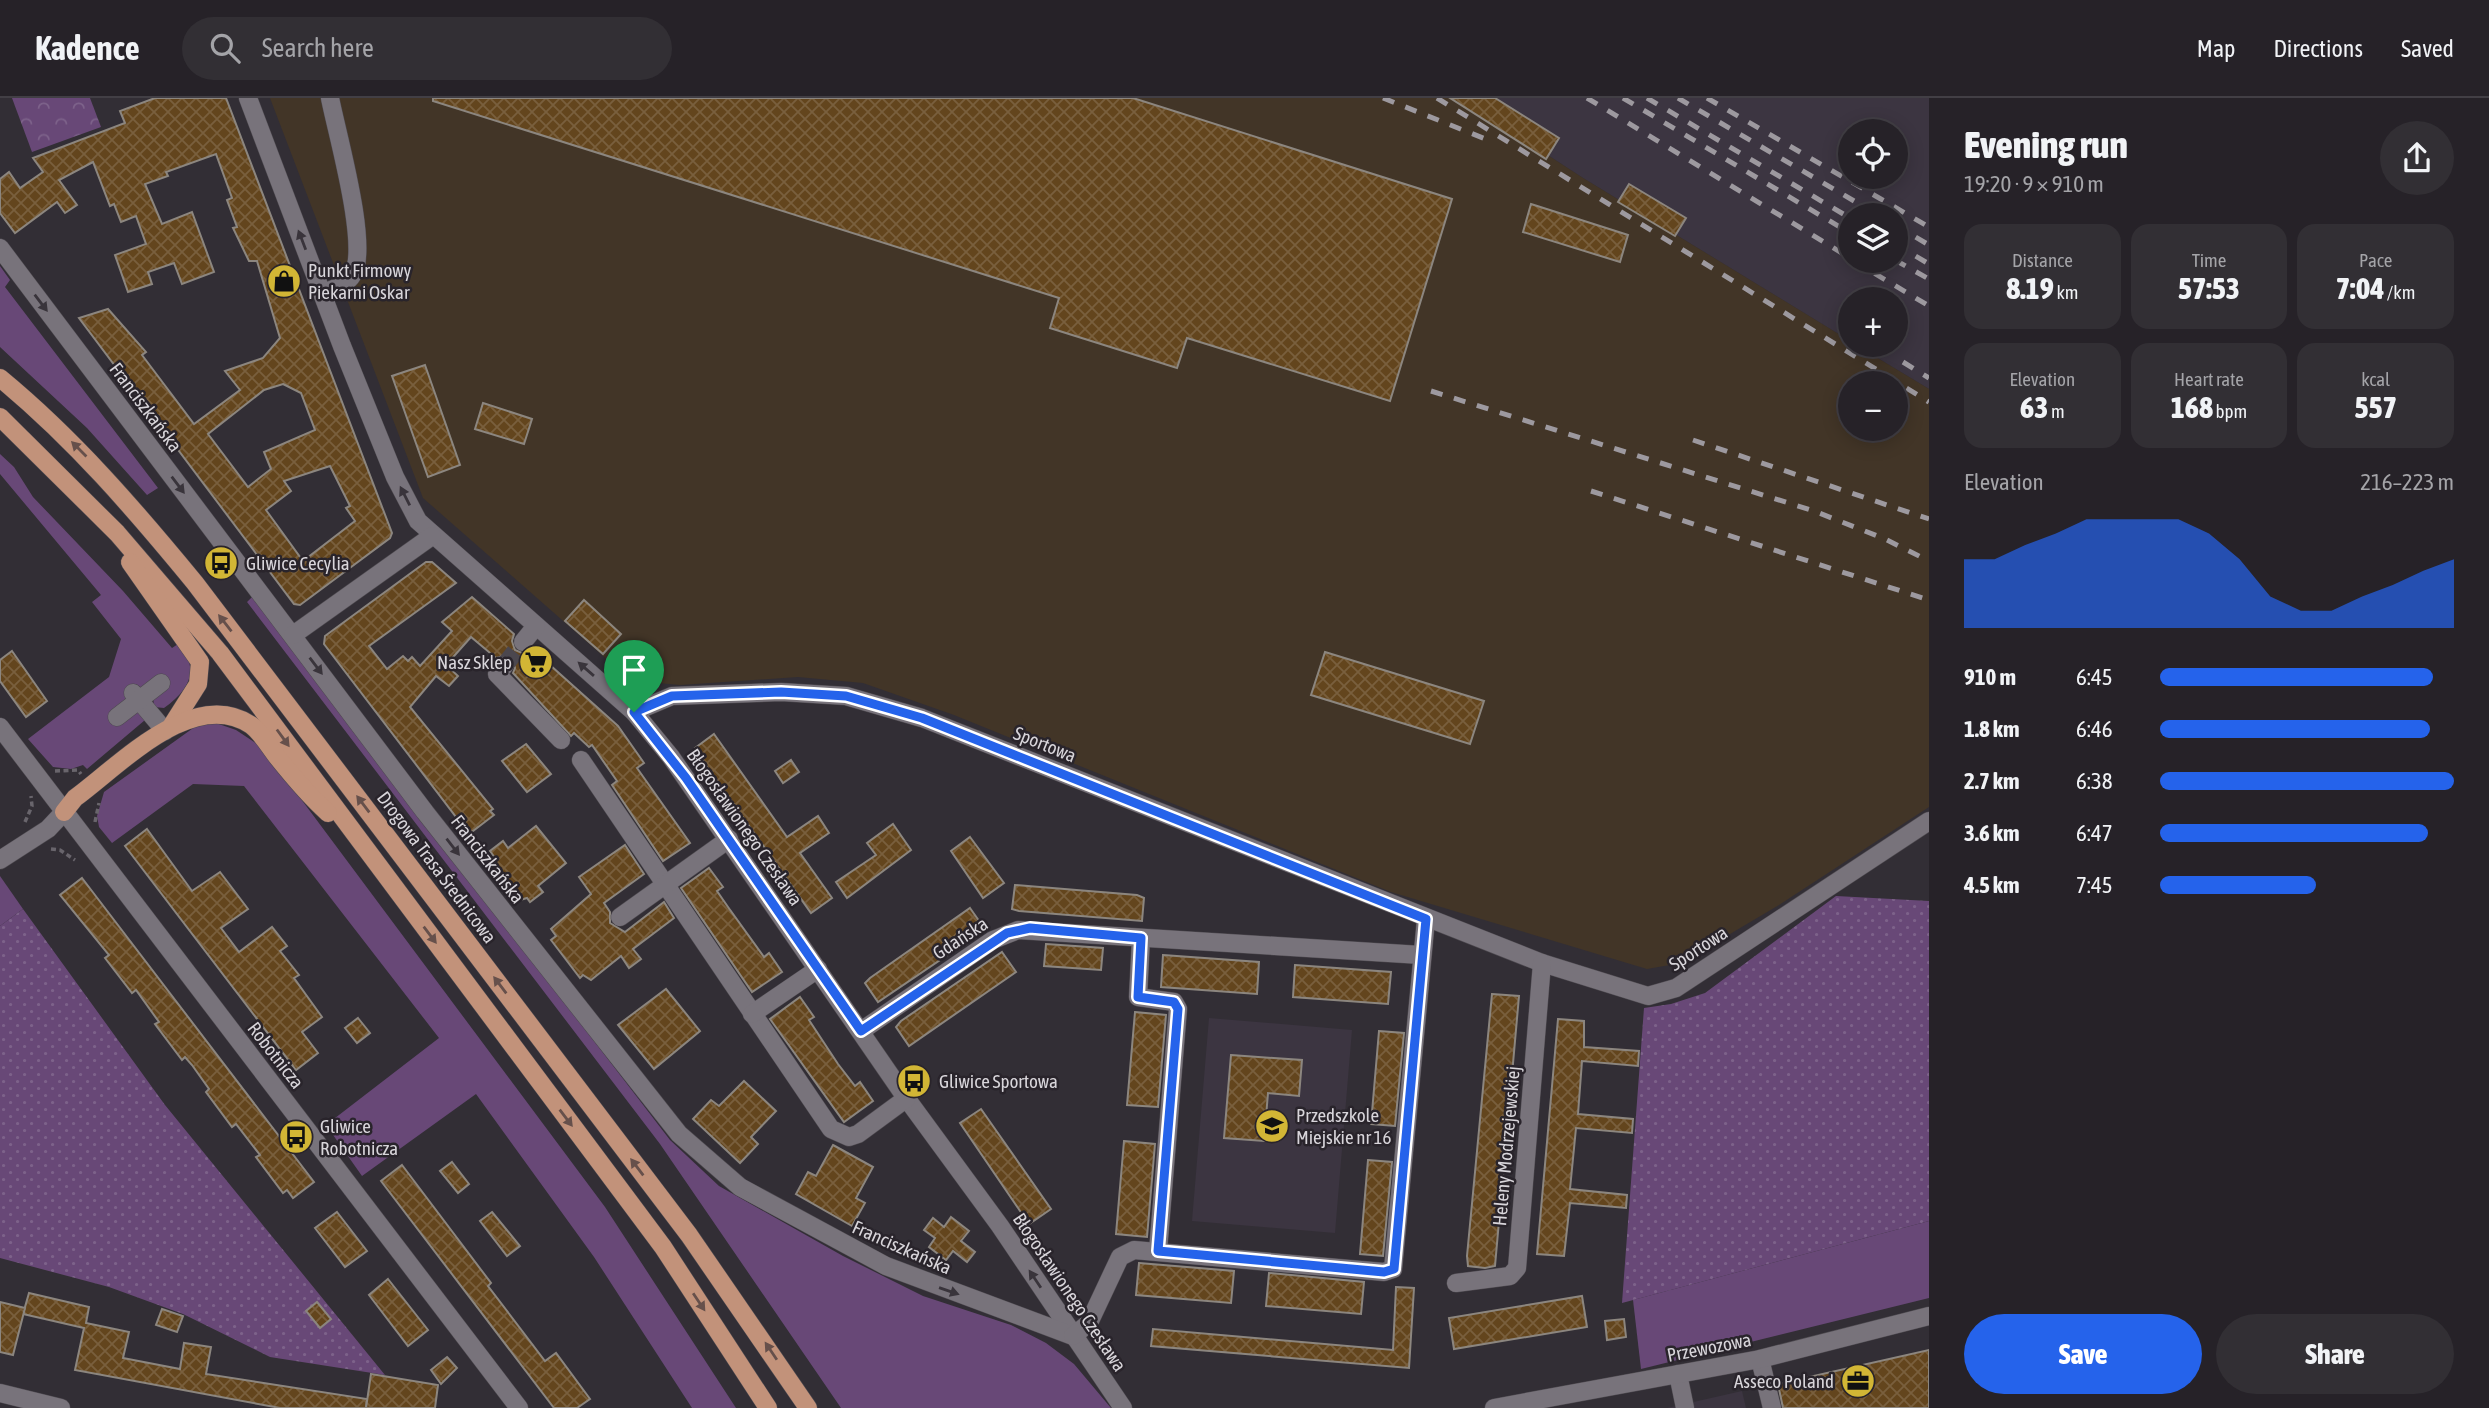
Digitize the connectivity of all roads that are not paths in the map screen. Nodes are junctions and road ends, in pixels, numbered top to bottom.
1 (248, 98) edge
2 (330, 98) edge
3 (0, 248) edge
4 (322, 293) junction
5 (0, 370) edge
6 (0, 378) edge
7 (17, 392) junction
8 (0, 417) edge
9 (117, 533) junction
10 (432, 536) junction
11 (537, 626) junction
12 (292, 635) junction
13 (523, 642) tunnel mouth
14 (504, 666) dead end
15 (161, 683) dead end
16 (135, 696) junction
17 (634, 712) junction
18 (117, 717) dead end
19 (0, 727) edge
20 (168, 728) junction
21 (561, 740) dead end
22 (582, 760) dead end
23 (64, 812) junction
24 (1929, 821) edge
25 (729, 839) junction
26 (359, 842) junction
27 (0, 860) edge
28 (665, 885) junction
29 (620, 917) dead end
30 (1426, 919) junction
31 (1141, 938) junction
32 (1421, 954) junction
33 (1542, 963) junction
34 (818, 969) junction
35 (752, 1014) junction
36 (861, 1031) junction
37 (906, 1098) junction
38 (1158, 1251) junction
39 (1456, 1283) dead end
40 (1929, 1317) edge
41 (1073, 1336) junction
42 (1760, 1359) junction
43 (1678, 1374) junction
44 (0, 1392) edge
45 (61, 1408) edge
46 (519, 1408) edge
47 (768, 1408) edge
48 (808, 1408) edge
49 (1123, 1408) edge
50 (1493, 1408) edge
51 (1685, 1408) edge
52 (1772, 1408) edge

4 -> 1 street, Błogosławionego Czesława
2 - 4 street
3 -> 12 street, Franciszkańska
10 -> 4 street, Błogosławionego Czesława
5 - 7 main road
6 - 7 main road, Drogowa Trasa Średnicowa
48 -> 7 main road, Drogowa Trasa Średnicowa
8 - 9 main road
9 - 20 main road
9 -> 26 main road
10 - 11 street, Błogosławionego Czesława
10 - 12 street
11 - 13 street
17 -> 11 street, Błogosławionego Czesława
12 -> 41 street, Franciszkańska
14 - 21 street
15 - 16 street
16 - 18 street
16 - 20 street
17 - 25 street, Błogosławionego Czesława
17 - 30 street, Sportowa
19 - 23 street, Robotnicza
20 - 23 main road
20 - 26 main road
22 - 28 street
23 - 27 street
23 - 46 street, Robotnicza
24 - 33 street, Sportowa
25 - 28 street
25 - 34 street, Błogosławionego Czesława
26 -> 47 main road
28 - 29 street
28 - 35 street
30 - 32 street
30 - 33 street, Sportowa
31 - 32 street
31 - 36 street, Gdańska
31 - 38 street
32 - 38 street
33 - 39 street, Heleny Modrzejewskiej
34 - 35 street
34 - 36 street, Błogosławionego Czesława
35 - 37 street
36 - 37 street, Błogosławionego Czesława
41 -> 37 street, Błogosławionego Czesława
38 - 41 street
40 - 42 street, Przewozowa
41 - 49 street, Błogosławionego Czesława
42 - 43 street, Przewozowa
42 - 52 street
43 - 50 street, Przewozowa
43 - 51 street
44 - 45 street

